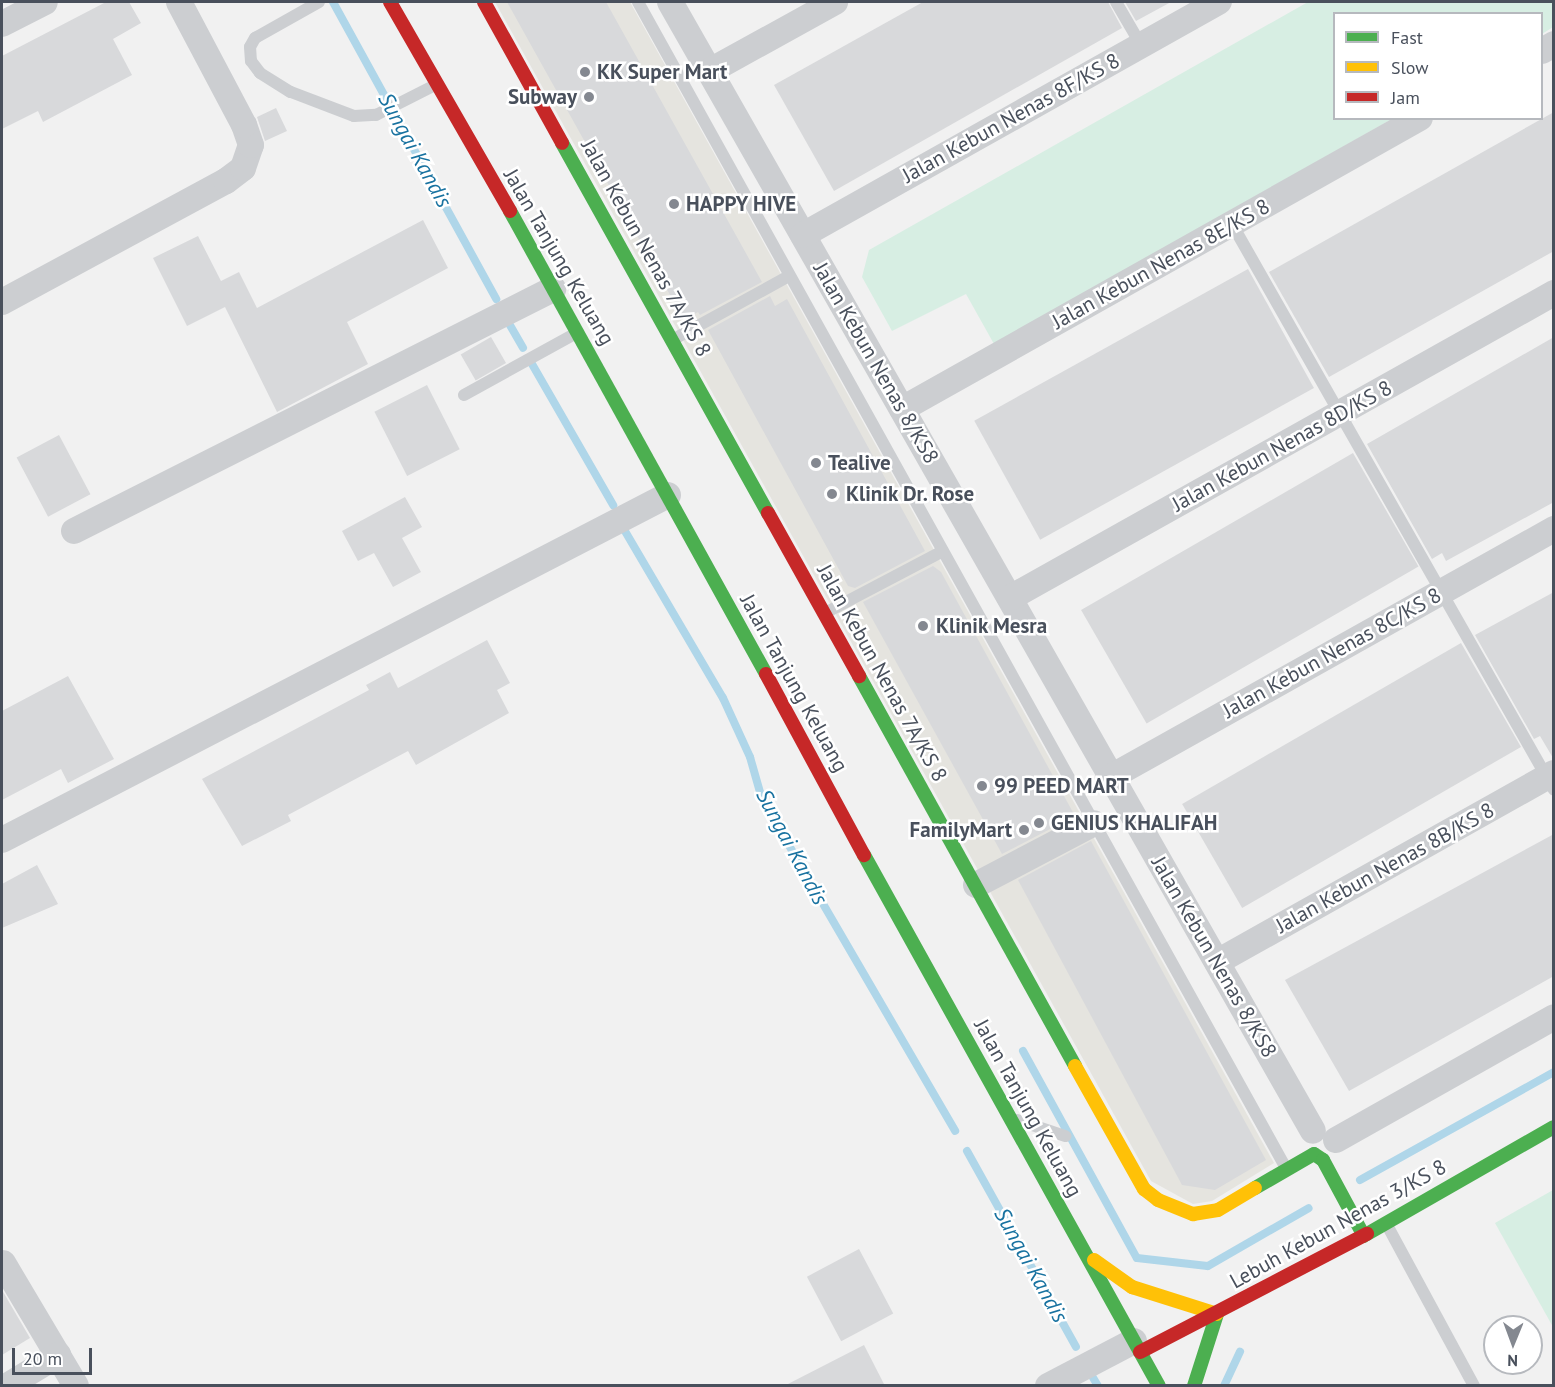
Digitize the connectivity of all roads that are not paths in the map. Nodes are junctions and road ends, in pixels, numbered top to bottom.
1 (45, 2) edge
2 (179, 2) edge
3 (319, 2) edge
4 (390, 2) edge
5 (484, 2) edge
6 (638, 2) edge
7 (670, 2) edge
8 (835, 2) edge
9 (1116, 2) edge
10 (1219, 2) edge
11 (2, 24) edge
12 (1141, 45) junction
13 (710, 71) junction
14 (437, 84) junction
15 (1416, 120) edge
16 (1232, 224) junction
17 (803, 235) junction
18 (789, 276) junction
19 (553, 289) junction
20 (1554, 293) edge
21 (2, 303) edge
22 (579, 331) junction
23 (674, 339) junction
24 (464, 394) dead end
25 (902, 409) junction
26 (1339, 413) junction
27 (668, 495) junction
28 (1554, 529) edge
29 (74, 531) dead end
30 (943, 551) junction
31 (1441, 592) junction
32 (1010, 598) junction
33 (825, 613) junction
34 (1111, 777) junction
35 (1551, 780) edge
36 (1094, 823) junction
37 (2, 840) edge
38 (976, 885) junction
39 (1217, 962) junction
40 (1554, 1017) edge
41 (1007, 1116) junction
42 (1554, 1127) edge
43 (1065, 1136) dead end
44 (1324, 1144) junction
45 (1286, 1168) junction
46 (1386, 1224) junction
47 (1364, 1236) junction
48 (1086, 1253) junction
49 (3, 1263) dead end
50 (1217, 1314) junction
51 (1137, 1347) junction
52 (58, 1354) junction
53 (7, 1386) edge
54 (76, 1386) edge
55 (1048, 1386) edge
56 (1159, 1386) edge
57 (1194, 1386) edge
58 (1474, 1386) edge

1 - 11 street
2 - 21 street
3 - 14 lane
4 - 14 street, Jalan Tanjung Keluang
5 - 23 street, Jalan Kebun Nenas 7A/KS 8
6 - 18 lane
7 - 13 street, Jalan Kebun Nenas 8/KS8
8 - 13 street
9 - 12 lane
10 - 12 street, Jalan Kebun Nenas 8F/KS 8
12 - 17 street, Jalan Kebun Nenas 8F/KS 8
13 - 17 street, Jalan Kebun Nenas 8/KS8
14 - 19 street, Jalan Tanjung Keluang
15 - 16 street, Jalan Kebun Nenas 8E/KS 8
16 - 25 street, Jalan Kebun Nenas 8E/KS 8
16 - 26 lane
17 - 25 street, Jalan Kebun Nenas 8/KS8
18 - 23 lane
18 - 30 lane
19 - 22 street, Jalan Tanjung Keluang
19 - 29 street
20 - 26 street, Jalan Kebun Nenas 8D/KS 8
22 - 24 lane
22 - 27 street, Jalan Tanjung Keluang
23 - 33 street, Jalan Kebun Nenas 7A/KS 8
25 - 32 street, Jalan Kebun Nenas 8/KS8
26 - 31 lane
26 - 32 street, Jalan Kebun Nenas 8D/KS 8
27 - 37 street
27 - 41 street, Jalan Tanjung Keluang
28 - 31 street, Jalan Kebun Nenas 8C/KS 8
30 - 33 lane
30 - 36 lane
31 - 34 street, Jalan Kebun Nenas 8C/KS 8
31 - 35 lane
32 - 34 street, Jalan Kebun Nenas 8/KS8
33 - 38 street, Jalan Kebun Nenas 7A/KS 8
34 - 39 street, Jalan Kebun Nenas 8/KS8
35 - 39 street, Jalan Kebun Nenas 8B/KS 8
36 - 38 street
36 - 45 lane
38 - 45 street, Jalan Kebun Nenas 7A/KS 8
39 - 44 street, Jalan Kebun Nenas 8/KS8
40 - 44 street
41 - 43 lane
41 - 48 street, Jalan Tanjung Keluang
42 - 46 street, Lebuh Kebun Nenas 3/KS 8
44 - 45 street, Jalan Kebun Nenas 7A/KS 8
44 - 47 street, Jalan Kebun Nenas 8/KS8
46 - 47 street, Lebuh Kebun Nenas 3/KS 8
46 - 58 lane
47 - 50 street, Lebuh Kebun Nenas 3/KS 8
48 - 50 street
48 - 51 street, Jalan Tanjung Keluang
49 - 52 street
50 - 51 street, Lebuh Kebun Nenas 3/KS 8
50 - 57 street
51 - 55 street
51 - 56 street, Jalan Tanjung Keluang
52 - 53 street
52 - 54 street

